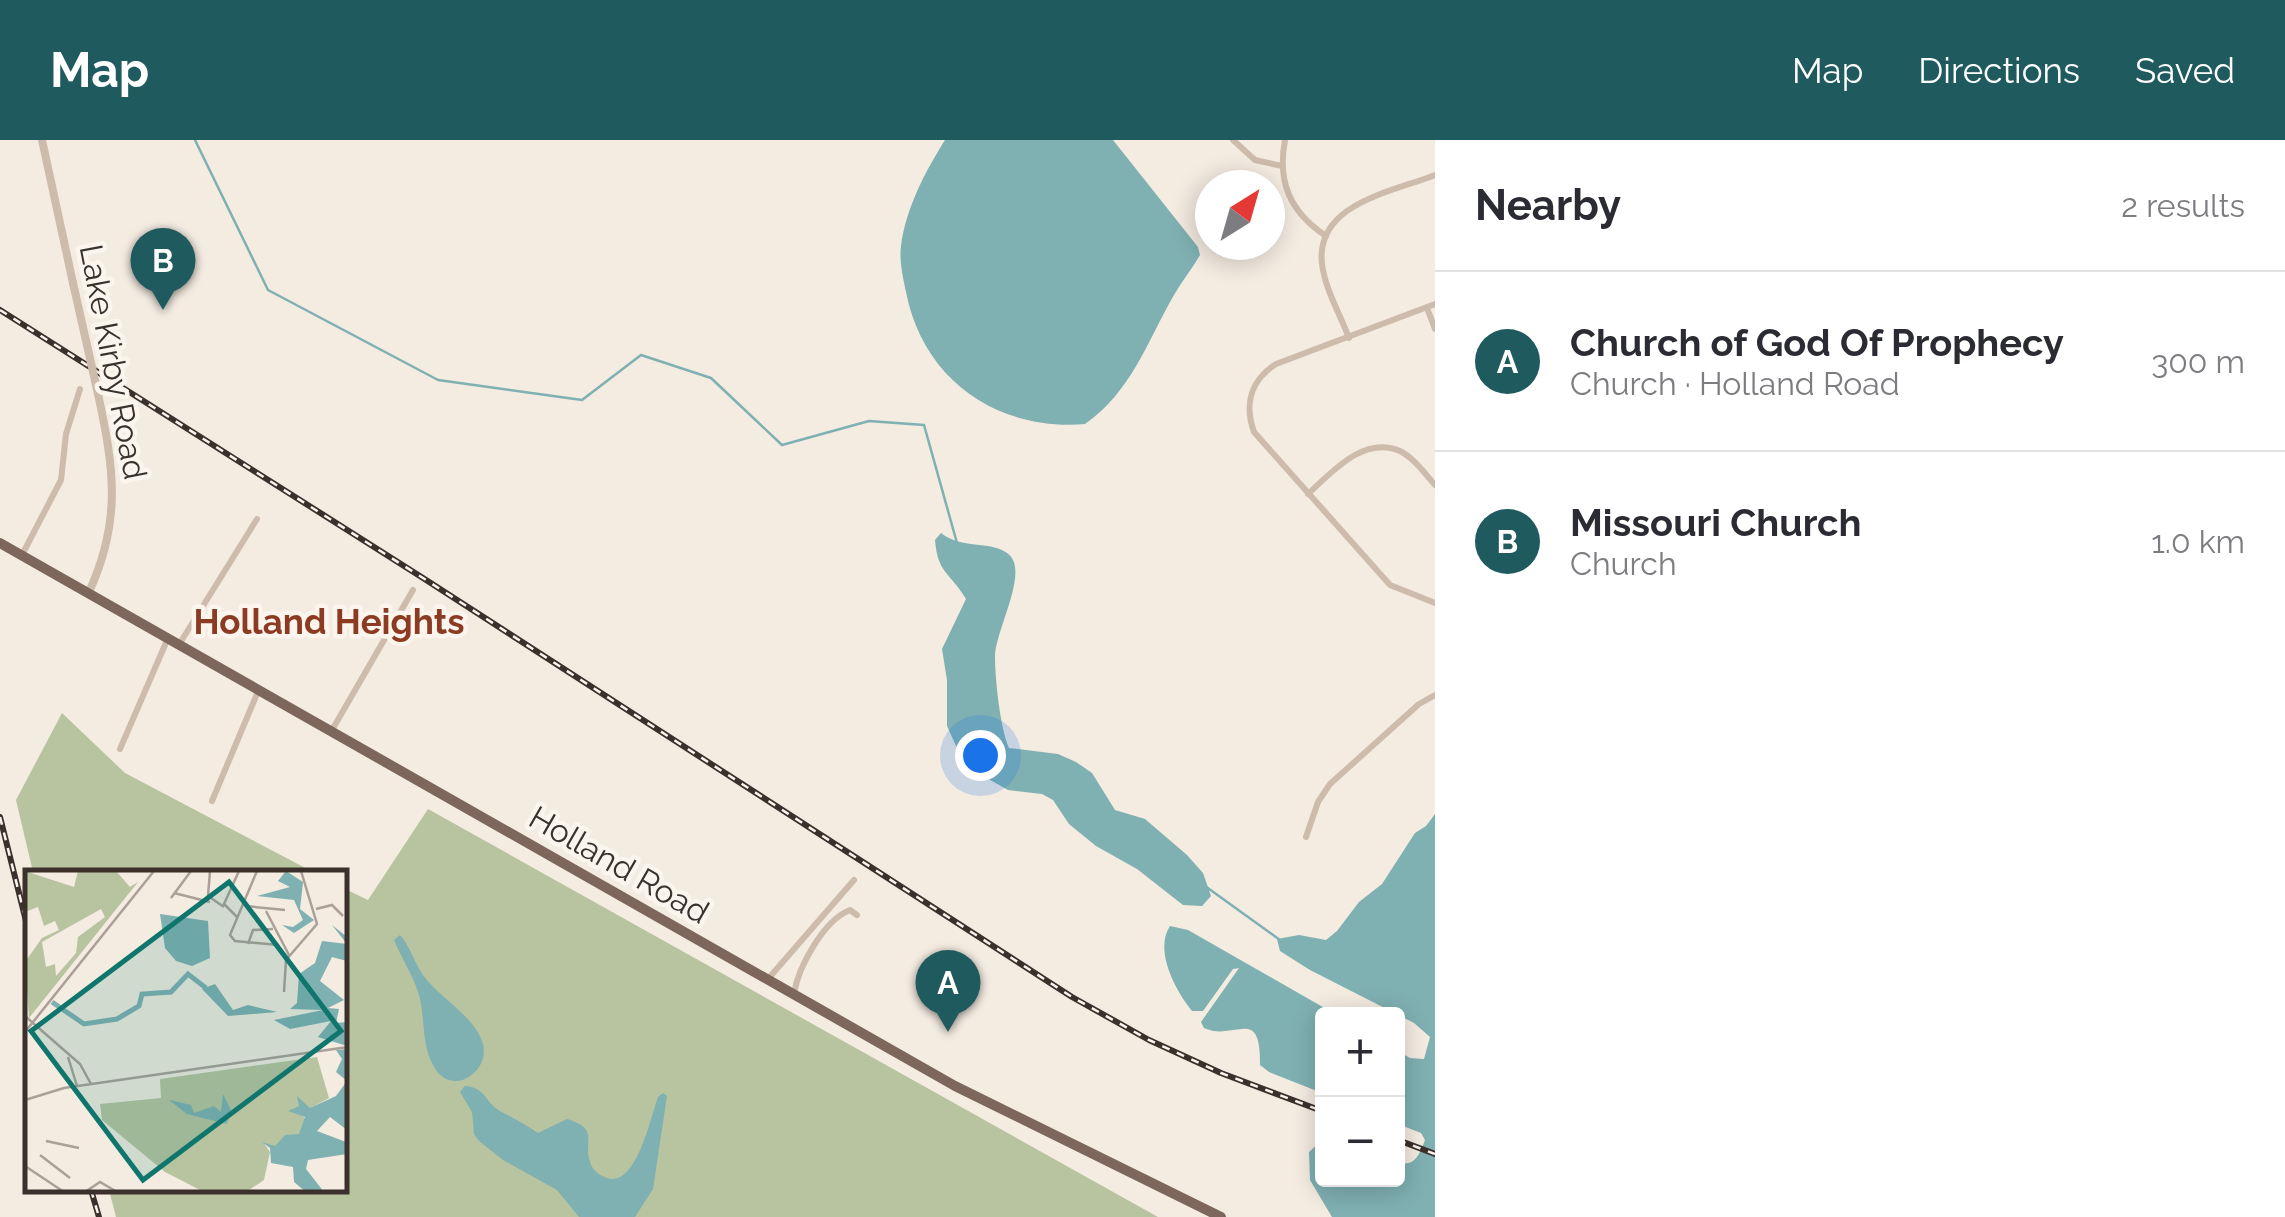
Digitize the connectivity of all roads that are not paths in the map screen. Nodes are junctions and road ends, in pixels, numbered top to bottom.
1 (42, 140) edge
2 (1233, 140) edge
3 (1286, 140) edge
4 (1282, 166) junction
5 (1435, 175) edge
6 (1326, 236) junction
7 (1435, 304) edge
8 (1426, 308) junction
9 (1435, 329) edge
10 (1349, 338) junction
11 (80, 389) dead end
12 (1435, 486) edge
13 (1308, 494) junction
14 (257, 519) dead end
15 (0, 543) edge
16 (22, 555) junction
17 (413, 590) dead end
18 (90, 592) junction
19 (1435, 604) edge
20 (168, 636) junction
21 (180, 643) junction
22 (259, 688) junction
23 (1435, 695) edge
24 (332, 730) junction
25 (120, 749) dead end
26 (212, 801) dead end
27 (1306, 836) dead end
28 (854, 880) dead end
29 (857, 915) dead end
30 (768, 979) junction
31 (794, 994) junction
32 (1221, 1217) edge

1 - 18 street, Lake Kirby Road, bridge
2 - 4 street
3 - 4 street
4 - 6 street
5 - 6 street
6 - 10 street
7 - 8 street
8 - 9 street
8 - 10 street
10 - 13 street
11 - 16 street
12 - 13 street
13 - 19 street
14 - 21 street
15 - 16 main road, Holland Road
16 - 18 main road, Holland Road
17 - 24 street
18 - 20 main road, Holland Road
20 - 21 main road, Holland Road
20 - 25 street
21 - 22 main road, Holland Road
22 - 24 main road, Holland Road
22 - 26 street
23 - 27 street
24 - 30 main road, Holland Road
28 - 30 street
29 - 31 street
30 - 31 main road, Holland Road
31 - 32 main road, Holland Road

